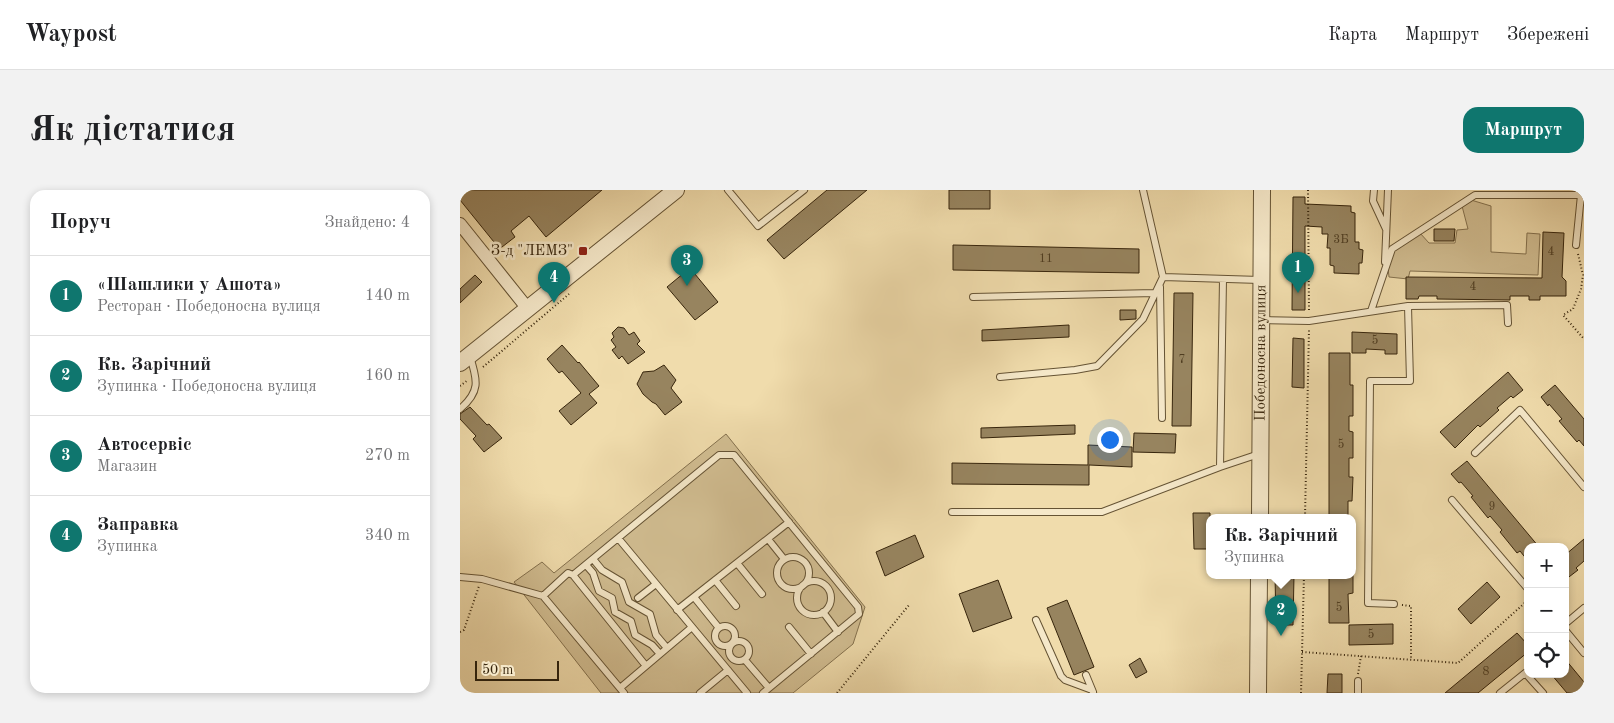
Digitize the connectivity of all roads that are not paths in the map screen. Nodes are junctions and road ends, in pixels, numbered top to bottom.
1 (676, 190) edge
2 (728, 190) edge
3 (804, 190) edge
4 (1143, 190) edge
5 (1262, 190) edge
6 (1374, 190) edge
7 (1388, 190) edge
8 (1582, 195) edge
9 (460, 224) edge
10 (1386, 230) junction
11 (1576, 245) road end
12 (1384, 271) junction
13 (1163, 276) junction
14 (1222, 279) junction
15 (1261, 280) junction
16 (1160, 284) junction
17 (1155, 293) junction
18 (973, 297) dead end
19 (1408, 306) junction
20 (528, 309) junction
21 (1371, 311) junction
22 (1262, 320) junction
23 (1508, 323) dead end
24 (465, 359) edge
25 (1000, 376) dead end
26 (460, 410) edge
27 (1162, 418) dead end
28 (1260, 453) junction
29 (1475, 453) dead end
30 (1220, 467) junction
31 (1584, 487) edge
32 (1452, 500) dead end
33 (952, 512) dead end
34 (1260, 514) edge
35 (789, 522) junction
36 (618, 538) junction
37 (768, 539) junction
38 (593, 559) junction
39 (784, 559) junction
40 (737, 563) junction
41 (586, 565) junction
42 (573, 575) junction
43 (460, 577) edge
44 (1259, 579) edge
45 (715, 580) junction
46 (656, 584) junction
47 (802, 586) junction
48 (1527, 588) edge
49 (762, 594) dead end
50 (543, 596) junction
51 (694, 597) junction
52 (638, 598) dead end
53 (1394, 604) road end
54 (736, 606) dead end
55 (1584, 608) edge
56 (677, 610) junction
57 (823, 612) junction
58 (1036, 620) dead end
59 (1569, 621) edge
60 (692, 627) junction
61 (789, 627) dead end
62 (719, 628) junction
63 (838, 632) junction
64 (1567, 633) edge
65 (732, 644) junction
66 (667, 648) junction
67 (1584, 653) edge
68 (660, 654) junction
69 (811, 654) junction
70 (745, 660) junction
71 (646, 666) junction
72 (728, 670) junction
73 (1086, 675) dead end
74 (1358, 680) road end
75 (769, 688) junction
76 (622, 691) edge
77 (1092, 692) edge
78 (700, 693) edge
79 (747, 693) edge
80 (763, 693) edge
81 (1258, 693) edge
82 (1358, 693) edge
83 (1500, 693) edge
84 (1543, 693) edge

1 - 20 street
2 - 3 lane
4 - 13 lane
5 - 15 street, Победоносна вулиця
6 - 10 lane
7 - 10 lane
8 - 11 lane
8 - 12 lane
9 - 20 street
10 - 12 lane
12 - 21 lane
13 - 14 lane
13 - 16 lane
14 - 15 lane
14 - 30 lane
15 - 22 street, Победоносна вулиця
16 - 17 lane
16 - 27 lane
17 - 18 lane
17 - 25 lane
19 - 21 lane
19 - 23 lane
19 - 53 lane
20 - 24 street
21 - 22 lane
22 - 28 street, Победоносна вулиця
24 - 26 lane
28 - 30 lane
28 - 34 street, Победоносна вулиця
29 - 31 lane
30 - 33 lane
32 - 48 lane
35 - 36 lane
35 - 37 lane
35 - 63 lane
36 - 38 lane
36 - 46 lane
37 - 39 lane
37 - 40 lane
38 - 41 lane
38 - 66 lane
39 - 47 lane
39 - 47 lane
40 - 45 lane
40 - 49 lane
41 - 42 lane
41 - 68 lane
42 - 50 lane
42 - 71 lane
43 - 50 lane
44 - 81 street
45 - 51 lane
45 - 54 lane
46 - 52 lane
46 - 56 lane
47 - 57 lane
47 - 57 lane
50 - 76 lane
51 - 56 lane
51 - 62 lane
55 - 59 lane
56 - 60 lane
57 - 63 lane
58 - 77 lane
60 - 66 lane
60 - 72 lane
61 - 69 lane
62 - 65 lane
62 - 65 lane
63 - 69 lane
64 - 67 lane
65 - 70 lane
65 - 70 lane
66 - 68 lane
68 - 71 lane
69 - 75 lane
70 - 75 lane
71 - 76 lane
72 - 78 lane
72 - 79 lane
73 - 77 lane
74 - 82 lane
75 - 80 lane
83 - 84 lane

